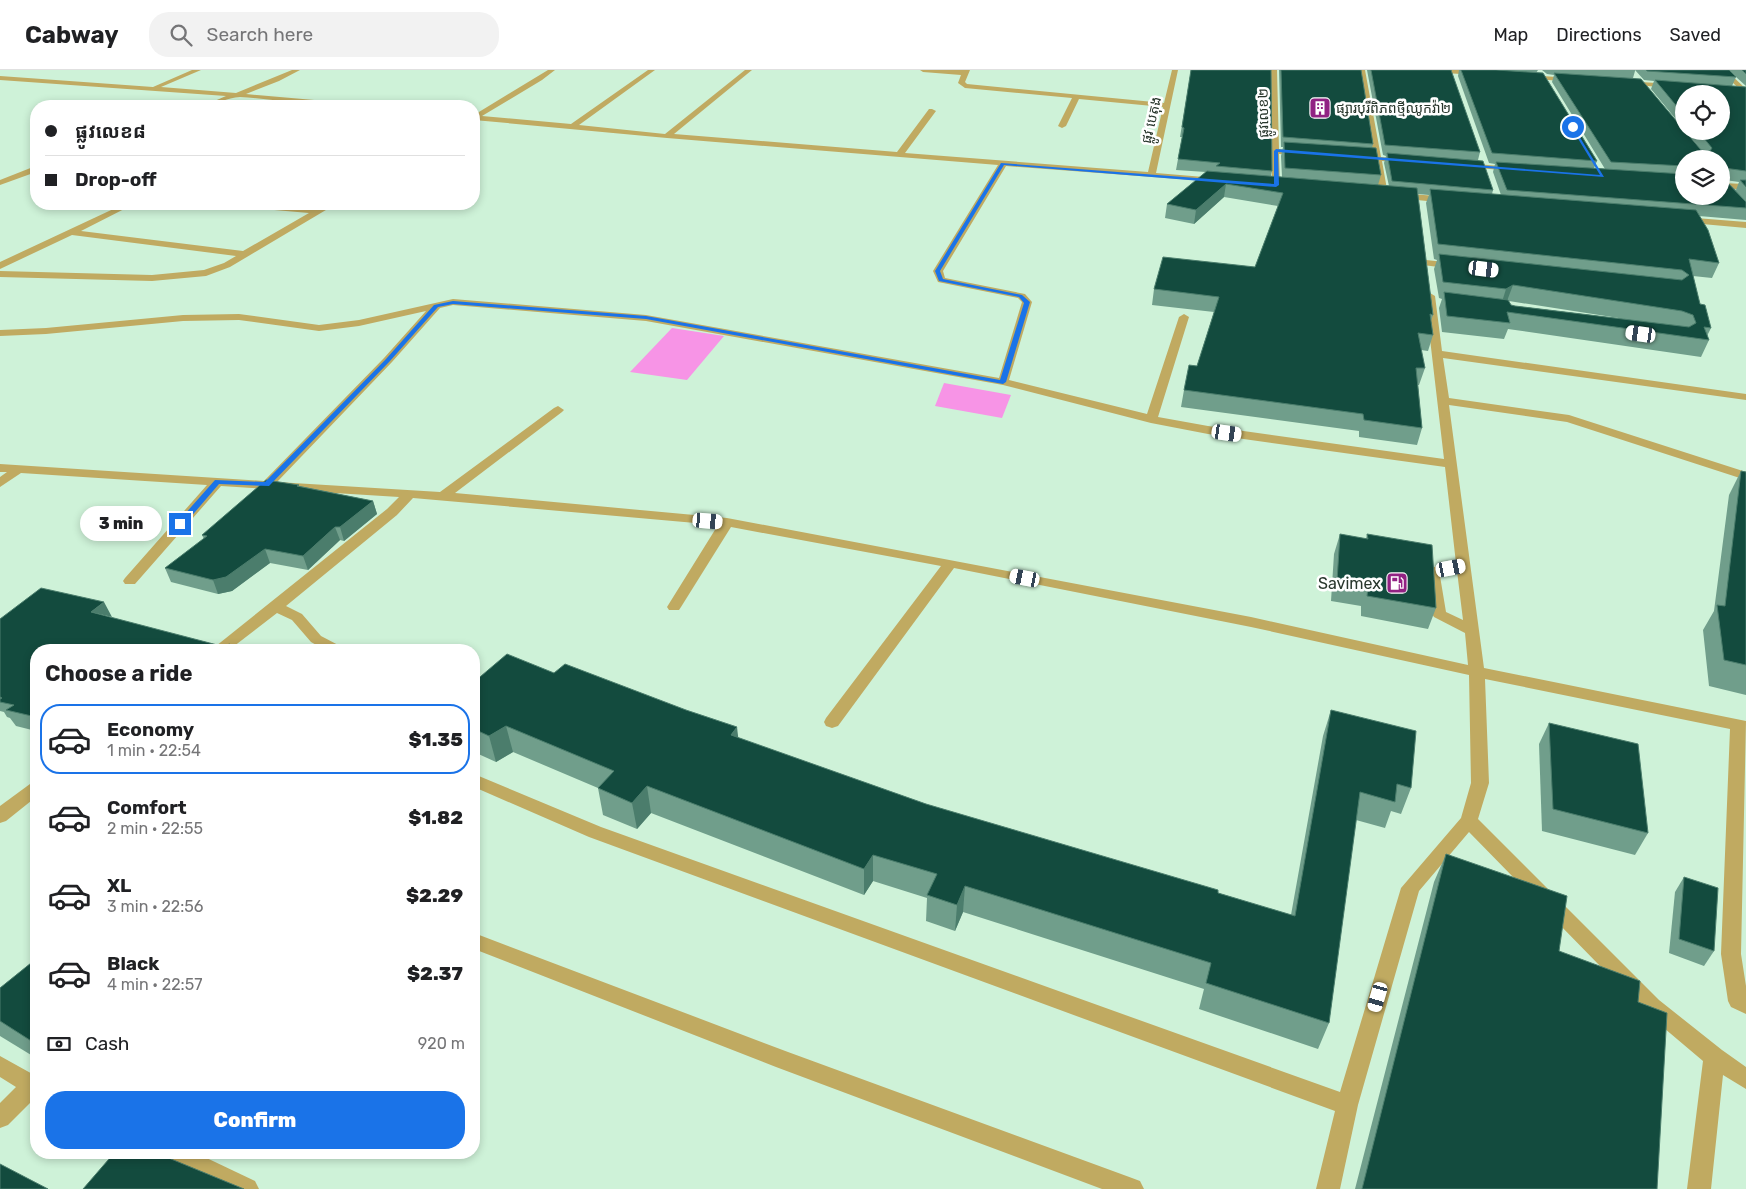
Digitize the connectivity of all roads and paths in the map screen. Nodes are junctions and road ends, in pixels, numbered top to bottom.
1 (198, 70) edge
2 (298, 70) edge
3 (552, 70) edge
4 (652, 70) edge
5 (749, 70) edge
6 (923, 70) edge
7 (1175, 70) edge
8 (1274, 70) edge
9 (1362, 70) edge
10 (1427, 70) edge
11 (1539, 70) edge
12 (1722, 70) edge
13 (966, 71) edge
14 (1450, 71) edge
15 (1488, 74) edge
16 (1516, 76) edge
17 (1636, 77) edge
18 (0, 78) edge
19 (1544, 78) junction
20 (1454, 80) edge
21 (1583, 80) edge
22 (1612, 82) edge
23 (1642, 84) junction
24 (1548, 86) edge
25 (1675, 87) edge
26 (152, 88) junction
27 (1734, 90) edge
28 (1648, 92) edge
29 (1745, 92) edge
30 (237, 95) junction
31 (1076, 98) junction
32 (223, 100) edge
33 (293, 100) edge
34 (1167, 105) junction
35 (932, 111) dead end
36 (480, 114) edge
37 (480, 118) edge
38 (573, 126) junction
39 (1062, 126) dead end
40 (666, 136) junction
41 (1276, 151) junction
42 (1313, 154) edge
43 (900, 155) junction
44 (1350, 156) edge
45 (1482, 158) edge
46 (1378, 159) junction
47 (1417, 162) edge
48 (1003, 164) junction
49 (1456, 165) edge
50 (1485, 167) junction
51 (1524, 170) edge
52 (30, 171) edge
53 (1151, 175) junction
54 (1488, 176) edge
55 (1228, 181) edge
56 (0, 183) edge
57 (1267, 184) edge
58 (1276, 185) junction
59 (1730, 185) edge
60 (1286, 186) edge
61 (1746, 187) edge
62 (1374, 194) edge
63 (1384, 195) junction
64 (1419, 197) junction
65 (1458, 201) edge
66 (117, 210) edge
67 (307, 210) edge
68 (1420, 210) edge
69 (318, 211) joint
70 (1677, 219) edge
71 (1746, 225) edge
72 (70, 232) junction
73 (244, 254) junction
74 (0, 266) edge
75 (1464, 267) edge
76 (0, 274) edge
77 (436, 306) junction
78 (1184, 317) dead end
79 (0, 333) edge
80 (1437, 354) junction
81 (1003, 382) junction
82 (1746, 397) edge
83 (1443, 401) junction
84 (558, 410) dead end
85 (1151, 418) junction
86 (1451, 464) junction
87 (0, 468) edge
88 (19, 469) junction
89 (1746, 476) edge
90 (217, 482) junction
91 (0, 483) edge
92 (266, 485) junction
93 (409, 495) junction
94 (443, 496) junction
95 (727, 522) junction
96 (950, 563) junction
97 (1463, 566) junction
98 (130, 581) dead end
99 (276, 607) junction
100 (674, 607) dead end
101 (1471, 630) junction
102 (227, 644) edge
103 (326, 644) edge
104 (1476, 672) junction
105 (832, 722) dead end
106 (1742, 726) edge
107 (480, 783) edge
108 (30, 793) edge
109 (0, 816) edge
110 (1469, 821) junction
111 (480, 943) edge
112 (1746, 1005) edge
113 (1714, 1057) junction
114 (0, 1066) edge
115 (1746, 1079) edge
116 (30, 1083) edge
117 (30, 1091) edge
118 (1347, 1105) junction
119 (0, 1118) edge
120 (183, 1159) edge
121 (247, 1189) edge
122 (1132, 1189) edge
123 (1328, 1189) edge
124 (1699, 1189) edge

1 - 26 street
2 - 30 street
3 - 36 street
4 - 38 street
5 - 40 street
6 - 13 street
7 - 34 street, ផ្លូវ បេតុង
8 - 41 street, ផ្លូវលេខ២
9 - 46 street
10 - 14 street
11 - 19 street
12 - 29 street
13 - 31 street
14 - 15 street
14 - 20 street
16 - 19 street
17 - 23 street
18 - 26 street
19 - 21 street
19 - 24 street
22 - 23 street
23 - 25 street
23 - 28 street
26 - 30 street
27 - 29 street
30 - 32 street
30 - 33 street
31 - 34 street
31 - 39 street
34 - 53 street, ផ្លូវ បេតុង
35 - 43 street
37 - 38 street
38 - 40 street
40 - 43 street
41 - 42 street
41 - 58 street, ផ្លូវលេខ២
43 - 48 street
44 - 46 street
45 - 50 street
46 - 47 street
46 - 63 street
48 - 53 street
48 - 81 street
49 - 50 street
50 - 51 street
50 - 54 street
52 - 56 street
53 - 55 street
57 - 58 street
58 - 60 street
59 - 61 street
62 - 63 street
63 - 64 street
64 - 65 street
64 - 68 street
66 - 72 street
67 - 69 street
69 - 73 street
70 - 71 street
72 - 73 street
72 - 74 street
73 - 76 street
75 - 80 street
77 - 79 street
77 - 81 street
77 - 92 street
78 - 85 street
80 - 82 street
80 - 83 street
81 - 85 street
83 - 86 street
83 - 89 street
84 - 94 street
85 - 86 street
86 - 97 street
87 - 88 street
88 - 90 street
88 - 91 street
90 - 92 street
90 - 98 street
92 - 93 street
93 - 94 street
93 - 99 street
94 - 95 street
95 - 96 street
95 - 100 street
96 - 104 street
96 - 105 street
97 - 101 street
97 - 101 street
99 - 102 street
99 - 103 street
101 - 104 street
104 - 106 street
104 - 110 street
106 - 112 street
107 - 118 street
108 - 109 street
110 - 113 street
110 - 118 street
111 - 122 street
113 - 115 street
113 - 124 street
114 - 116 street
117 - 119 street
118 - 123 street
120 - 121 street

